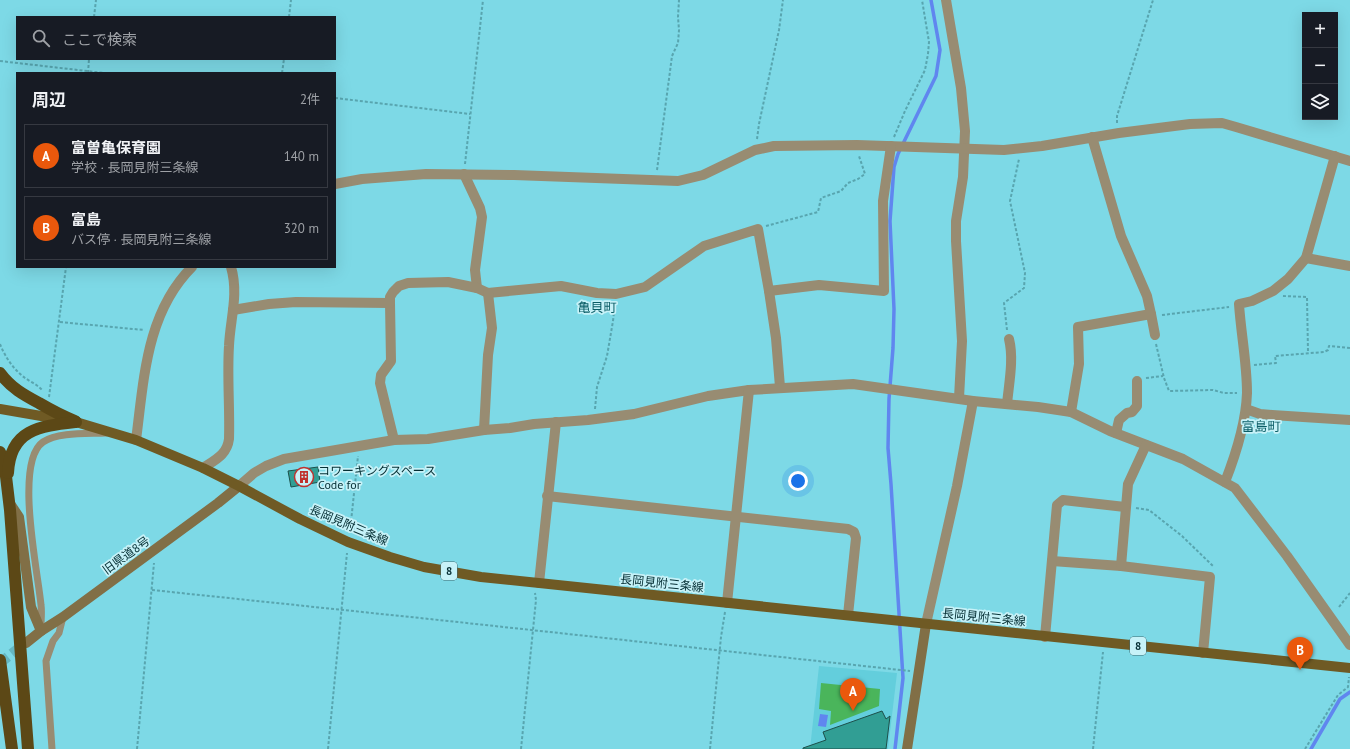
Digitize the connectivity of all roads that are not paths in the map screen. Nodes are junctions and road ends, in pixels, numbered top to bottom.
1 (946, 0) edge
2 (1092, 138) junction
3 (891, 146) junction
4 (964, 148) junction
5 (1335, 156) junction
6 (1350, 161) edge
7 (464, 174) junction
8 (336, 184) edge
9 (1306, 258) junction
10 (1350, 266) edge
11 (191, 268) edge
12 (231, 268) edge
13 (477, 288) junction
14 (769, 290) junction
15 (488, 293) junction
16 (390, 303) junction
17 (233, 310) junction
18 (1152, 315) junction
19 (1155, 335) road end
20 (1008, 339) road end
21 (0, 373) edge
22 (1138, 381) road end
23 (780, 387) junction
24 (749, 390) junction
25 (959, 398) junction
26 (973, 401) junction
27 (1007, 404) junction
28 (0, 409) edge
29 (1246, 409) junction
30 (1071, 412) junction
31 (1350, 420) edge
32 (76, 422) junction
33 (556, 422) junction
34 (484, 430) junction
35 (112, 432) junction
36 (1116, 434) junction
37 (136, 440) junction
38 (394, 440) junction
39 (1146, 445) junction
40 (0, 452) edge
41 (203, 468) junction
42 (1225, 482) junction
43 (8, 486) junction
44 (240, 486) junction
45 (547, 496) junction
46 (9, 502) junction
47 (1125, 507) junction
48 (735, 516) junction
49 (1052, 560) junction
50 (1121, 566) junction
51 (537, 583) junction
52 (727, 603) junction
53 (848, 615) junction
54 (63, 618) junction
55 (926, 624) junction
56 (41, 631) junction
57 (1045, 637) junction
58 (26, 643) tunnel mouth
59 (1350, 645) edge
60 (1203, 653) junction
61 (0, 660) edge
62 (1350, 672) edge
63 (12, 749) edge
64 (28, 749) edge
65 (52, 749) edge
66 (907, 749) edge

1 - 4 street
2 - 4 street
2 - 5 street
2 - 18 street
3 - 4 street
3 - 7 street
3 - 14 street
4 - 25 street
5 - 6 street
5 - 9 street
7 - 8 street
7 - 13 street
9 - 10 street
9 - 29 street
11 - 37 street
12 - 17 street
13 - 15 street
13 - 16 street
14 - 15 street
14 - 23 street
15 - 34 street
16 - 17 street
16 - 38 street
17 - 41 street
18 - 19 street
18 - 30 street
20 - 27 street
21 - 32 highway
22 - 36 street
23 - 24 street
23 - 25 street
24 - 33 street
24 - 48 street
25 - 26 street
26 - 27 street
26 - 55 street
27 - 30 street
28 - 32 main road, 長岡見附三条線 / 8
29 - 31 street
29 - 42 street
30 - 36 street
32 - 35 main road, 長岡見附三条線 / 8
32 - 43 highway
33 - 34 street
33 - 45 street
34 - 38 street
35 - 37 main road, 長岡見附三条線 / 8
35 - 56 lane
36 - 39 street
37 - 41 main road, 長岡見附三条線 / 8
38 - 44 street
39 - 42 street
39 - 47 street
40 - 43 highway
41 - 44 main road, 長岡見附三条線 / 8
42 - 59 street
43 - 46 highway
44 - 51 main road, 長岡見附三条線 / 8
44 - 54 street, 旧県道8号
45 - 48 street
45 - 51 street
46 - 56 street
46 - 64 highway
47 - 49 street
47 - 50 street
48 - 52 street
48 - 53 street
49 - 50 street
49 - 57 street
50 - 60 street
51 - 52 main road, 長岡見附三条線 / 8
52 - 53 main road, 長岡見附三条線 / 8
53 - 55 main road, 長岡見附三条線 / 8
54 - 56 street, 旧県道8号
54 - 65 lane
55 - 57 main road, 長岡見附三条線 / 8
55 - 66 street
56 - 58 street, 旧県道8号
57 - 60 main road, 長岡見附三条線 / 8
60 - 62 main road, 長岡見附三条線 / 8
61 - 63 highway

